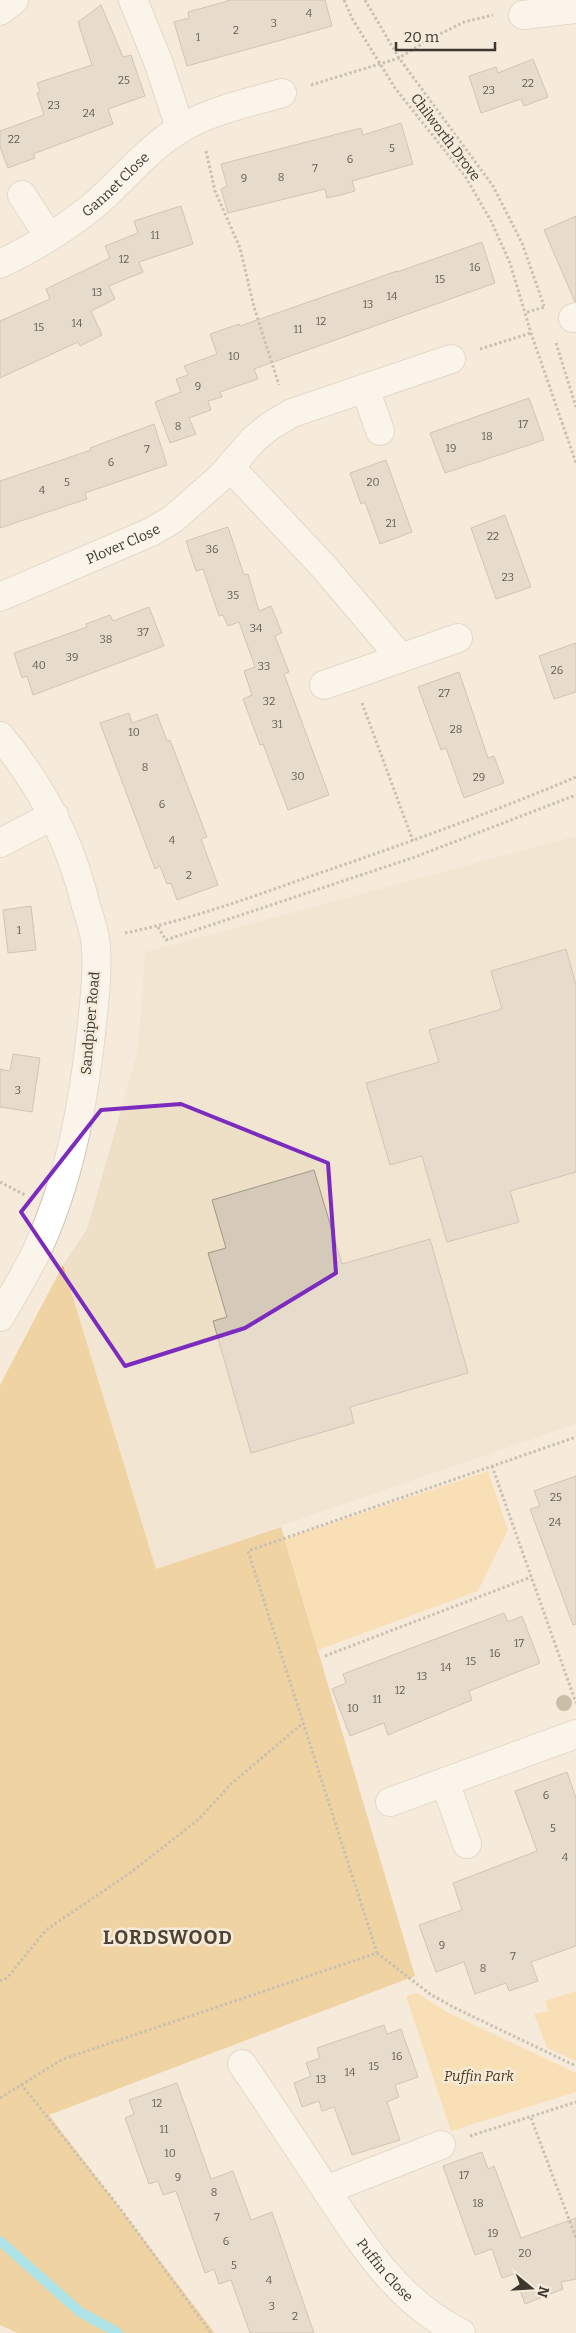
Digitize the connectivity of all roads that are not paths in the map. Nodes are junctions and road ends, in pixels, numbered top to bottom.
1 (14, 0) edge
2 (133, 0) edge
3 (576, 9) edge
4 (0, 11) edge
5 (523, 15) road end
6 (282, 93) road end
7 (189, 124) junction
8 (22, 195) dead end
9 (49, 237) junction
10 (0, 264) edge
11 (451, 359) road end
12 (365, 388) junction
13 (380, 431) dead end
14 (230, 467) junction
15 (0, 597) edge
16 (458, 638) dead end
17 (401, 658) junction
18 (324, 685) dead end
19 (0, 736) edge
20 (54, 816) junction
21 (0, 843) edge
22 (0, 1317) edge
23 (576, 1734) edge
24 (445, 1782) junction
25 (390, 1802) dead end
26 (467, 1844) dead end
27 (242, 2064) dead end
28 (441, 2145) road end
29 (326, 2190) junction
30 (461, 2333) edge

1 - 4 street
2 - 7 street
3 - 5 street
6 - 7 street, Gannet Close
7 - 9 street, Gannet Close
8 - 9 street
9 - 10 street, Gannet Close
11 - 12 street, Plover Close
12 - 13 street
12 - 14 street, Plover Close
14 - 15 street, Plover Close
14 - 17 street
16 - 17 street
17 - 18 street
19 - 20 street, Sandpiper Road
20 - 21 street
20 - 22 street, Sandpiper Road
23 - 24 street
24 - 25 street
24 - 26 street
27 - 29 street, Puffin Close
28 - 29 street
29 - 30 street, Puffin Close

